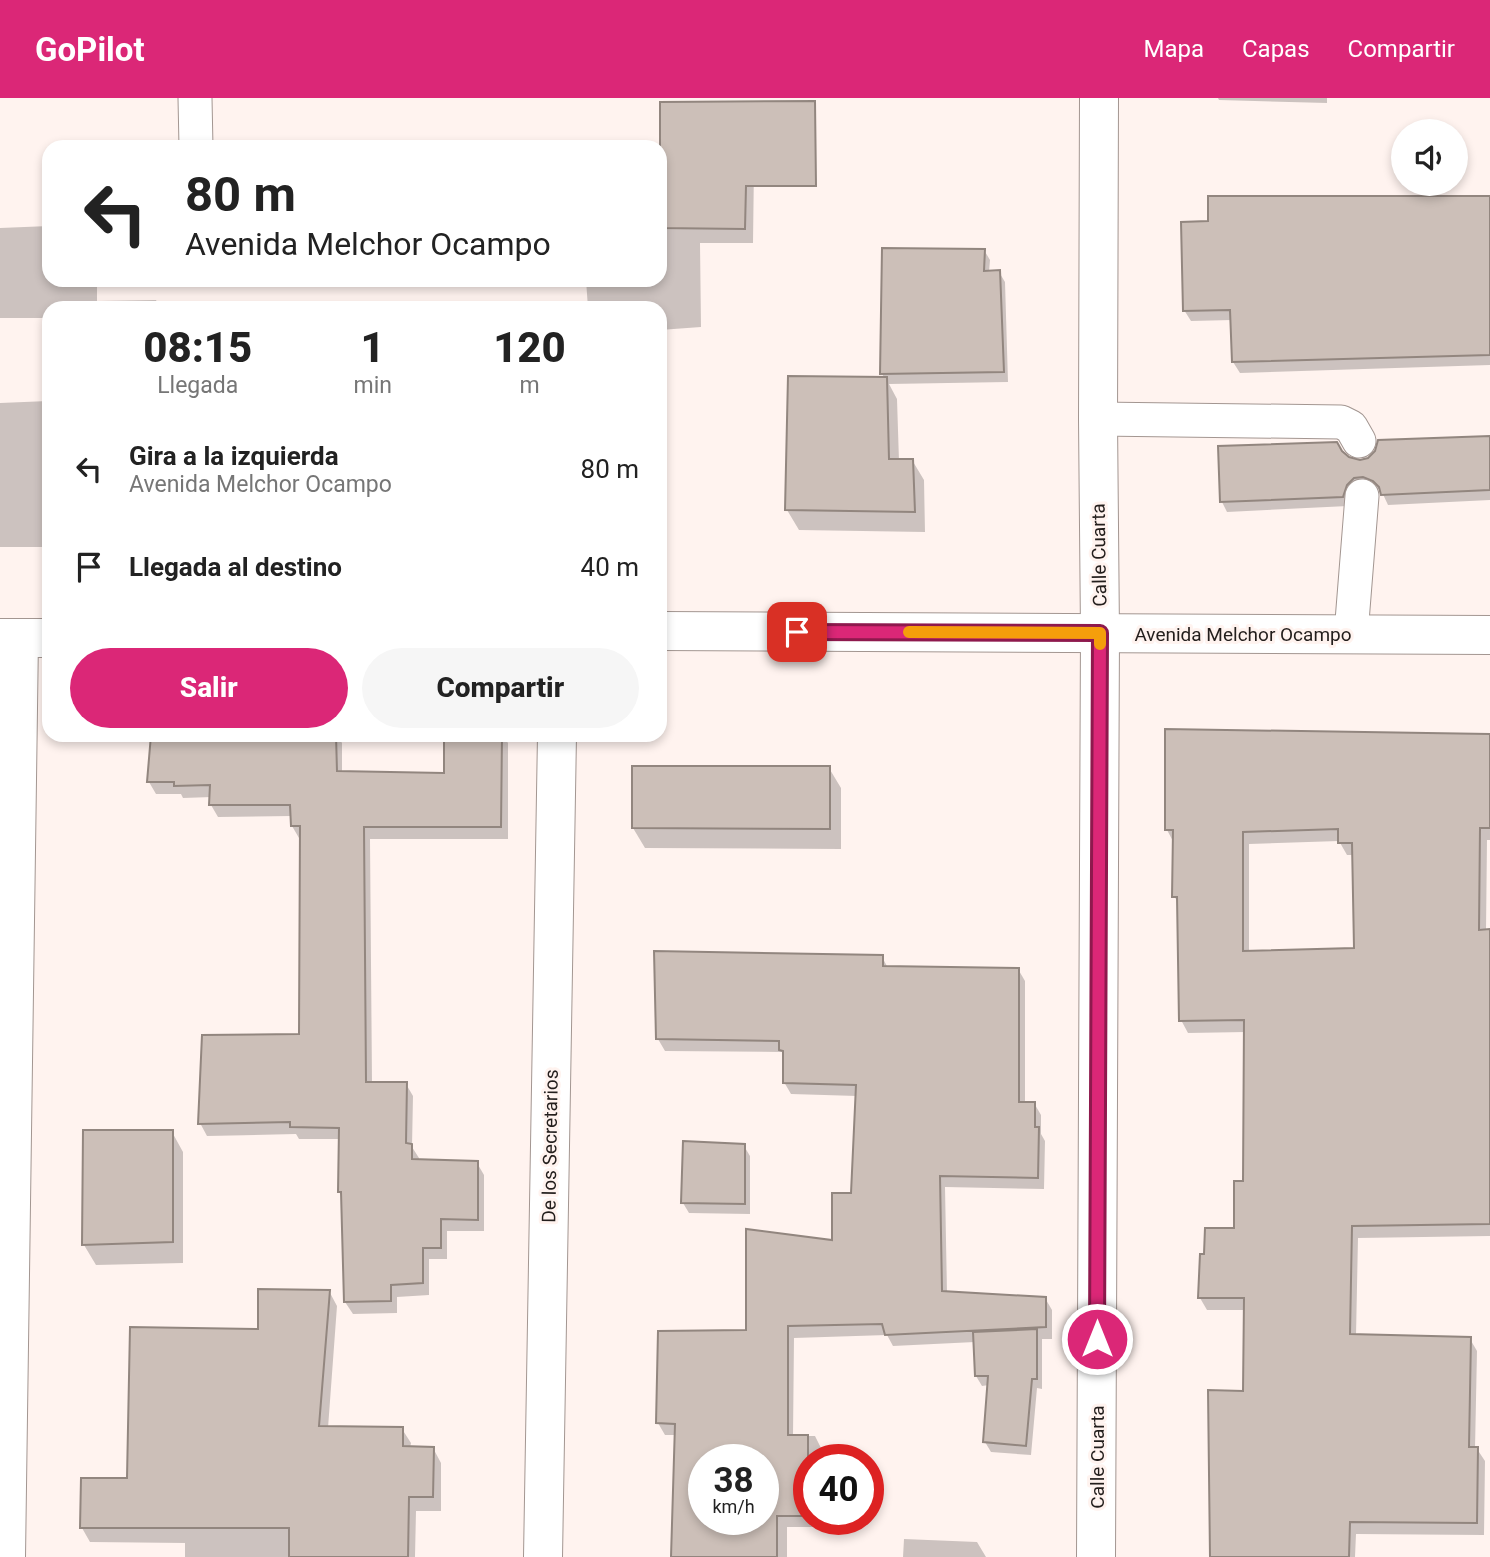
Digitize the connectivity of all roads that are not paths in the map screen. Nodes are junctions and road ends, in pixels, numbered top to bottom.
1 (195, 98) edge
2 (1099, 98) edge
3 (197, 140) edge
4 (1098, 419) junction
5 (1359, 441) dead end
6 (1362, 496) dead end
7 (667, 631) edge
8 (1100, 633) junction
9 (1351, 634) junction
10 (1490, 635) edge
11 (23, 638) edge
12 (557, 742) edge
13 (6, 1557) edge
14 (543, 1557) edge
15 (1096, 1557) edge

1 - 3 lane
2 - 4 street, Calle Cuarta
4 - 5 lane
4 - 8 street, Calle Cuarta
6 - 9 lane
7 - 8 street, Avenida Melchor Ocampo
8 - 9 street, Avenida Melchor Ocampo
8 - 15 street, Calle Cuarta
9 - 10 street, Avenida Melchor Ocampo
11 - 13 street
12 - 14 street, De los Secretarios

